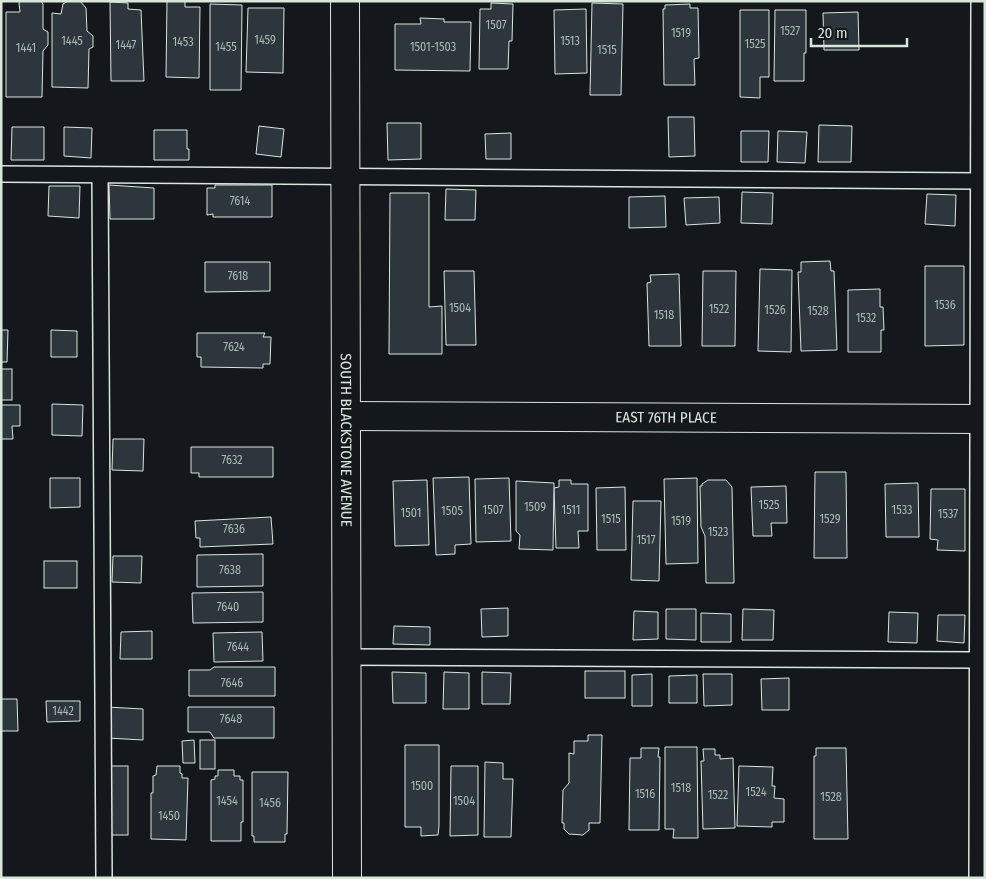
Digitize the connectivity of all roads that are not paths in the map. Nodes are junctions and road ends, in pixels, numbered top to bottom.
1 (345, 1) edge
2 (979, 1) edge
3 (1, 174) edge
4 (100, 175) junction
5 (345, 177) junction
6 (979, 181) junction
7 (346, 416) junction
8 (981, 419) edge
9 (347, 657) junction
10 (978, 660) junction
11 (104, 878) edge
12 (347, 878) edge
13 (977, 878) edge

1 - 5 street, SOUTH BLACKSTONE AVENUE
2 - 6 lane
3 - 4 lane
4 - 5 lane
4 - 11 lane
5 - 6 lane
5 - 7 street, SOUTH BLACKSTONE AVENUE
6 - 8 lane
7 - 8 street, EAST 76TH PLACE
7 - 9 street, SOUTH BLACKSTONE AVENUE
8 - 10 lane
9 - 10 lane
9 - 12 street, SOUTH BLACKSTONE AVENUE
10 - 13 lane

